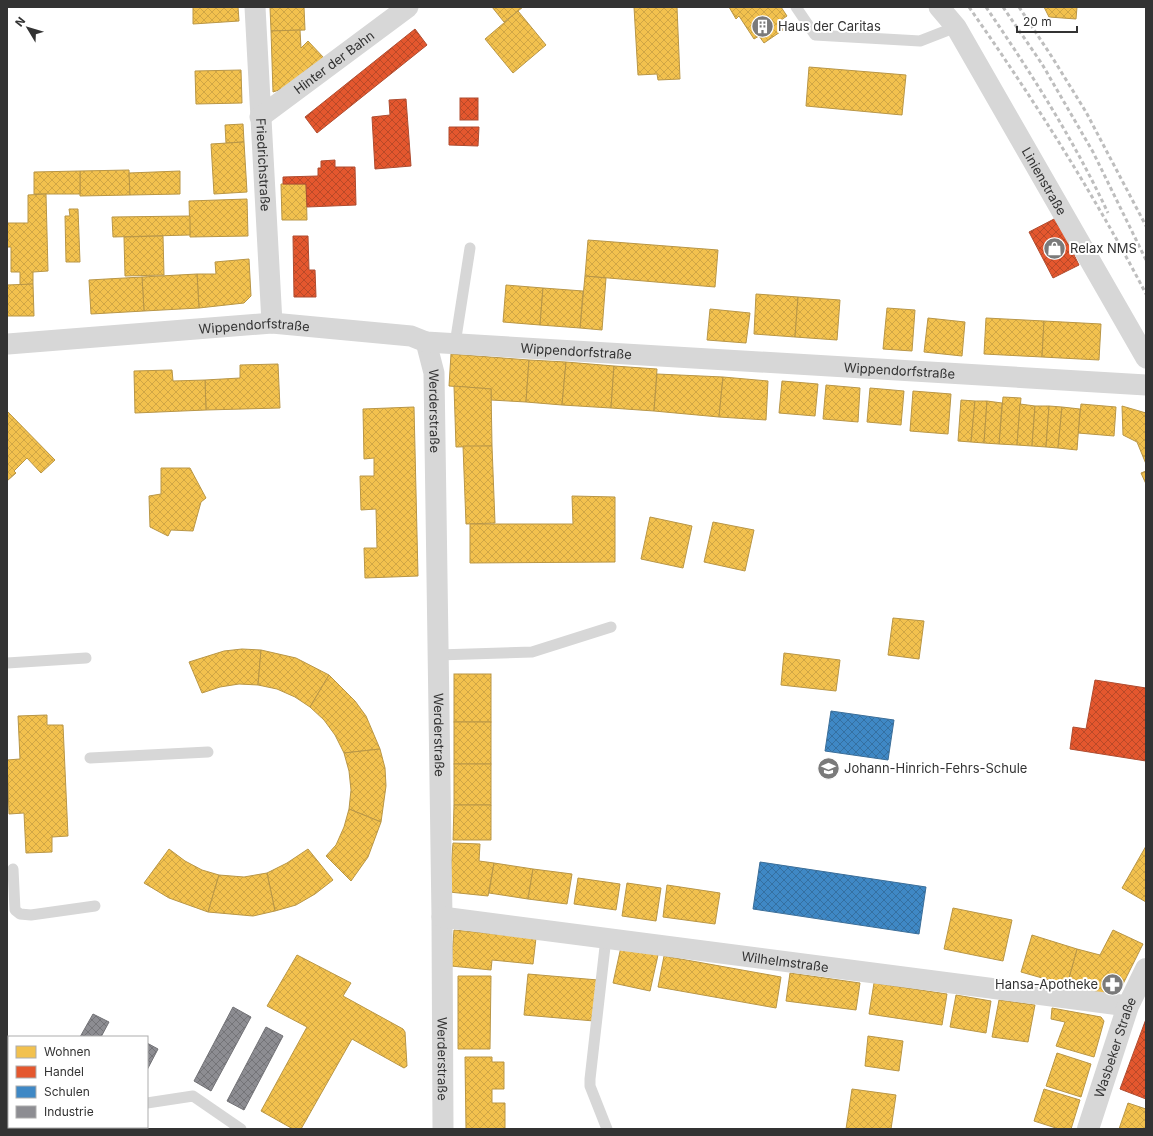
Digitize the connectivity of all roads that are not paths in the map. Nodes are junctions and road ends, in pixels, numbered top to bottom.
1 (255, 7) edge
2 (408, 7) edge
3 (796, 7) edge
4 (939, 7) edge
5 (956, 27) junction
6 (260, 118) junction
7 (470, 248) dead end
8 (272, 323) junction
9 (426, 342) junction
10 (7, 344) edge
11 (455, 344) junction
12 (1146, 358) edge
13 (1146, 385) edge
14 (611, 627) dead end
15 (438, 656) junction
16 (86, 658) dead end
17 (7, 663) edge
18 (208, 752) dead end
19 (90, 758) dead end
20 (13, 869) dead end
21 (95, 906) dead end
22 (442, 917) junction
23 (606, 938) junction
24 (1146, 968) edge
25 (1128, 1006) junction
26 (148, 1103) edge
27 (241, 1129) edge
28 (443, 1129) edge
29 (607, 1129) edge
30 (1088, 1129) edge

1 - 6 street, Friedrichstraße
2 - 6 street, Hinter der Bahn
3 - 5 lane
4 - 5 street, Linienstraße
5 - 12 street, Linienstraße
6 - 8 street, Friedrichstraße
7 - 11 lane
8 - 9 street, Wippendorfstraße
8 - 10 street, Wippendorfstraße
9 - 11 street, Wippendorfstraße
9 - 15 street, Werderstraße
11 - 13 street, Wippendorfstraße
14 - 15 lane
15 - 22 street, Werderstraße
16 - 17 lane
18 - 19 lane
20 - 21 lane
22 - 23 street, Wilhelmstraße
22 - 28 street, Werderstraße
23 - 25 street, Wilhelmstraße
23 - 29 lane
24 - 25 street, Wasbeker Straße
25 - 30 street, Wasbeker Straße
26 - 27 lane

